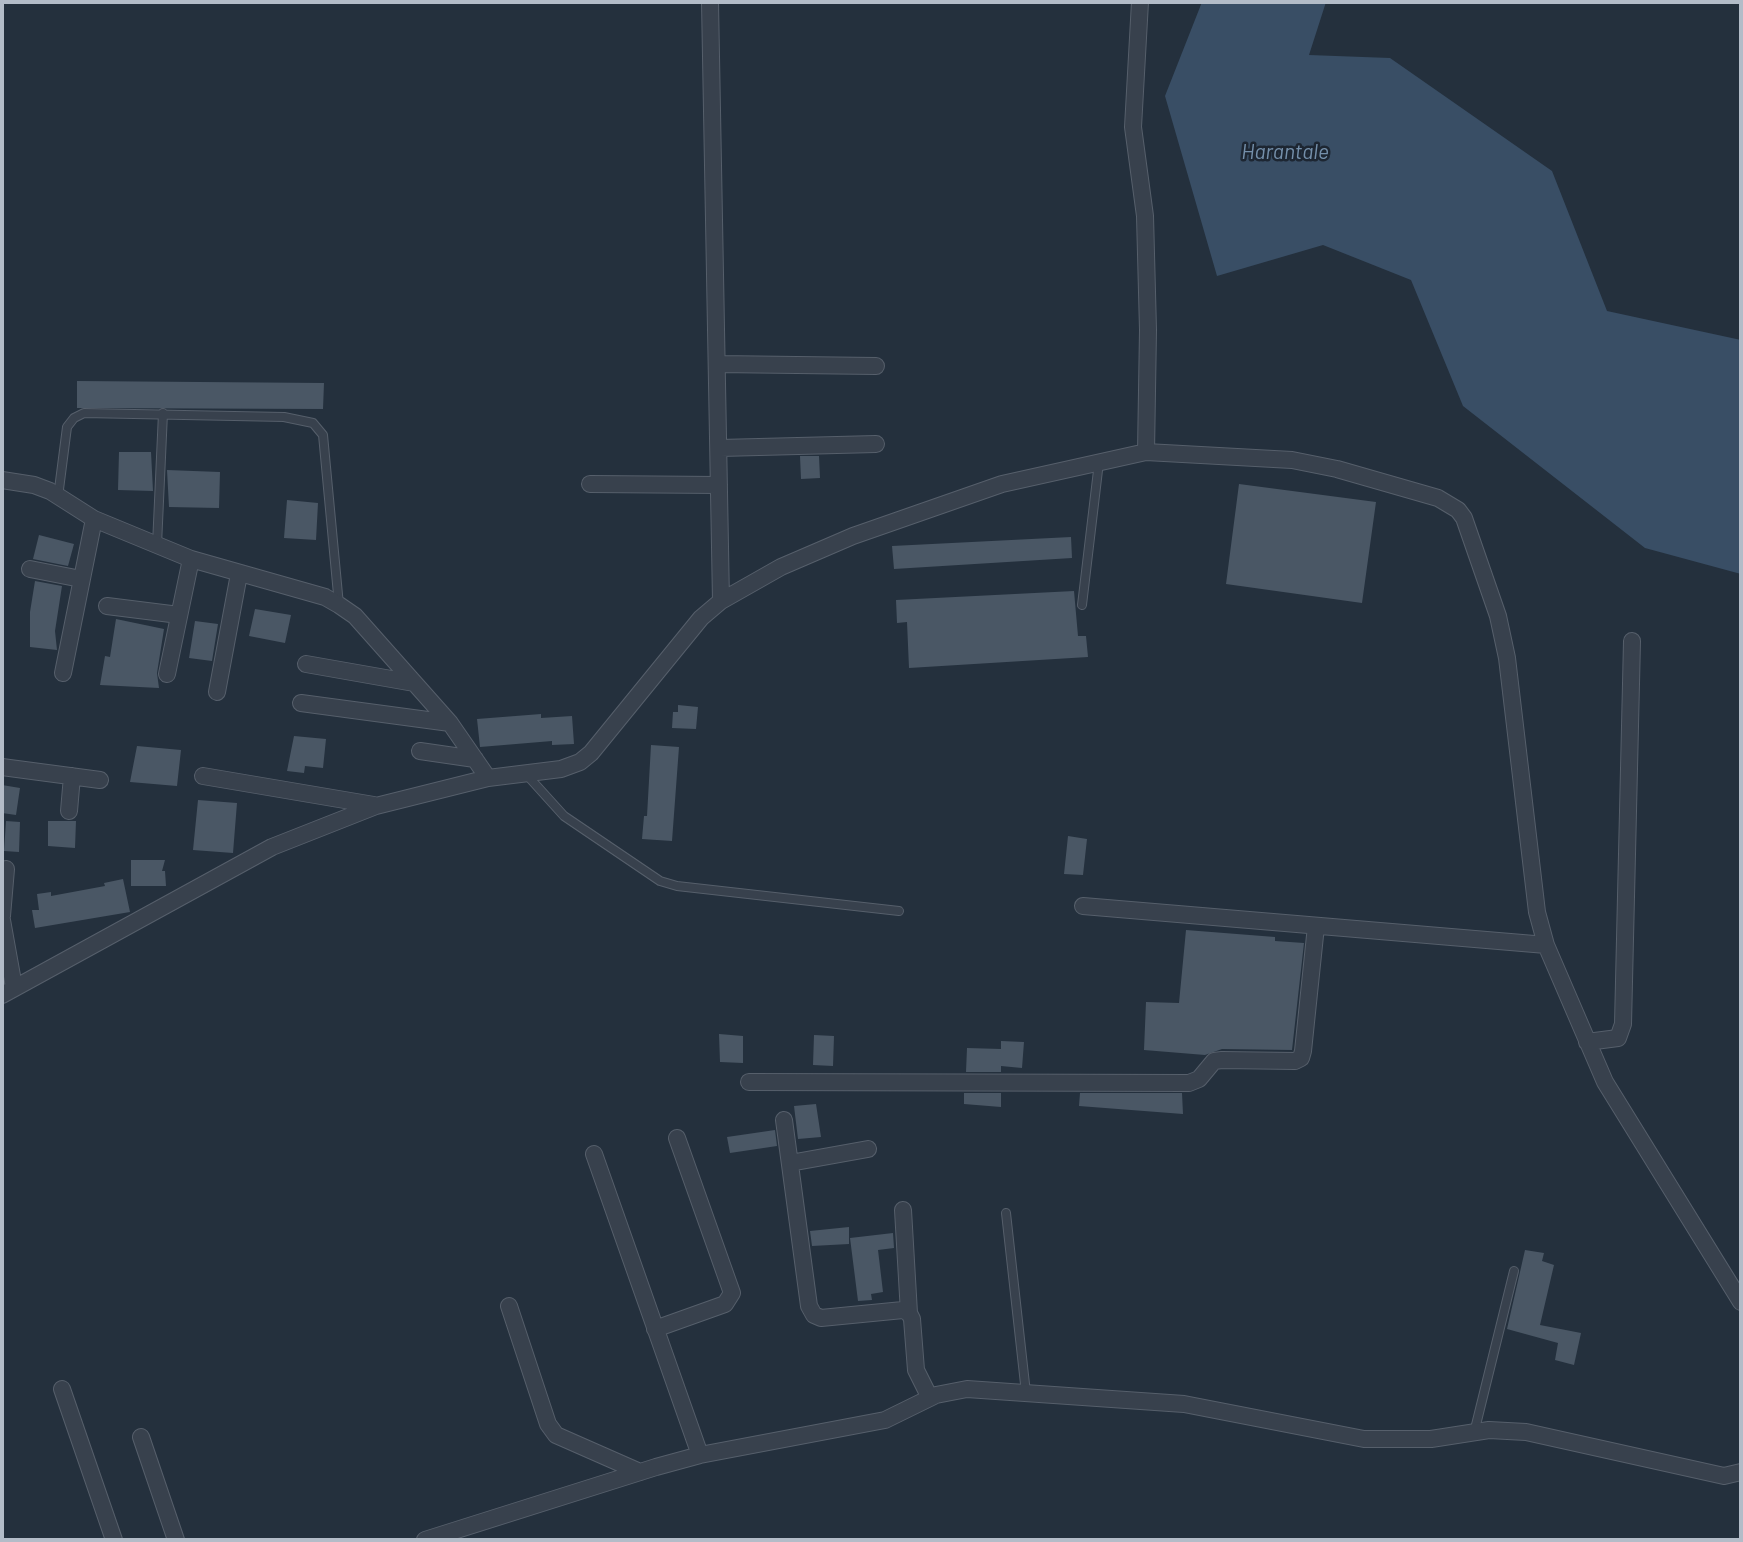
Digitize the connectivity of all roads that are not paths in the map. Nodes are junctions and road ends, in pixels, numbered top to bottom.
1 (710, 2) edge
2 (1140, 2) edge
3 (718, 364) junction
4 (876, 366) dead end
5 (163, 413) junction
6 (876, 444) dead end
7 (720, 447) junction
8 (1146, 452) junction
9 (1099, 462) junction
10 (2, 480) edge
11 (590, 484) dead end
12 (719, 485) junction
13 (58, 497) junction
14 (94, 519) junction
15 (157, 545) junction
16 (191, 559) junction
17 (30, 569) dead end
18 (239, 574) junction
19 (81, 579) junction
20 (721, 601) junction
21 (339, 605) junction
22 (1082, 605) dead end
23 (107, 606) dead end
24 (179, 615) junction
25 (1632, 641) dead end
26 (306, 664) dead end
27 (63, 673) dead end
28 (167, 674) dead end
29 (414, 682) junction
30 (217, 692) dead end
31 (301, 703) dead end
32 (450, 723) junction
33 (421, 751) dead end
34 (475, 759) junction
35 (2, 767) edge
36 (525, 774) junction
37 (72, 776) junction
38 (204, 776) dead end
39 (488, 778) junction
40 (100, 780) dead end
41 (376, 806) junction
42 (69, 811) dead end
43 (6, 869) dead end
44 (1083, 906) dead end
45 (899, 911) dead end
46 (2, 918) edge
47 (1315, 926) junction
48 (1546, 946) junction
49 (8, 991) edge
50 (1587, 1042) junction
51 (749, 1082) dead end
52 (784, 1120) dead end
53 (677, 1138) dead end
54 (868, 1149) dead end
55 (594, 1154) dead end
56 (790, 1163) junction
57 (903, 1210) dead end
58 (1006, 1213) dead end
59 (1514, 1271) dead end
60 (1741, 1302) edge
61 (509, 1306) dead end
62 (909, 1313) junction
63 (656, 1329) junction
64 (62, 1389) dead end
65 (1026, 1393) junction
66 (930, 1398) junction
67 (1474, 1433) junction
68 (141, 1437) dead end
69 (701, 1455) junction
70 (640, 1472) junction
71 (1741, 1472) edge
72 (114, 1540) edge
73 (176, 1540) edge
74 (425, 1540) edge

1 - 3 street
2 - 8 street
3 - 4 street
3 - 7 street
5 - 13 lane
5 - 15 lane
5 - 21 lane
6 - 7 street
7 - 12 street
8 - 9 street
8 - 48 street
9 - 20 street
9 - 22 lane
10 - 13 street
11 - 12 street
12 - 20 street
13 - 14 street
14 - 15 street
14 - 19 street
15 - 16 street
16 - 18 street
16 - 24 street
17 - 19 street
18 - 21 street
18 - 30 street
19 - 27 street
20 - 36 street
21 - 29 street
23 - 24 street
24 - 28 street
25 - 50 street
26 - 29 street
29 - 32 street
31 - 32 street
32 - 34 street
33 - 34 street
34 - 39 street
35 - 37 street
36 - 39 street
36 - 45 lane
37 - 40 street
37 - 42 street
38 - 41 street
39 - 41 street
41 - 49 street
43 - 46 street
44 - 47 street
46 - 49 street
47 - 48 street
47 - 51 street
48 - 50 street
50 - 60 street
52 - 56 street
53 - 63 street
54 - 56 street
55 - 63 street
56 - 62 street
57 - 62 street
58 - 65 lane
59 - 67 lane
61 - 70 street
62 - 66 street
63 - 69 street
64 - 72 street
65 - 66 street
65 - 67 street
66 - 69 street
67 - 71 street
68 - 73 street
69 - 70 street
70 - 74 street

